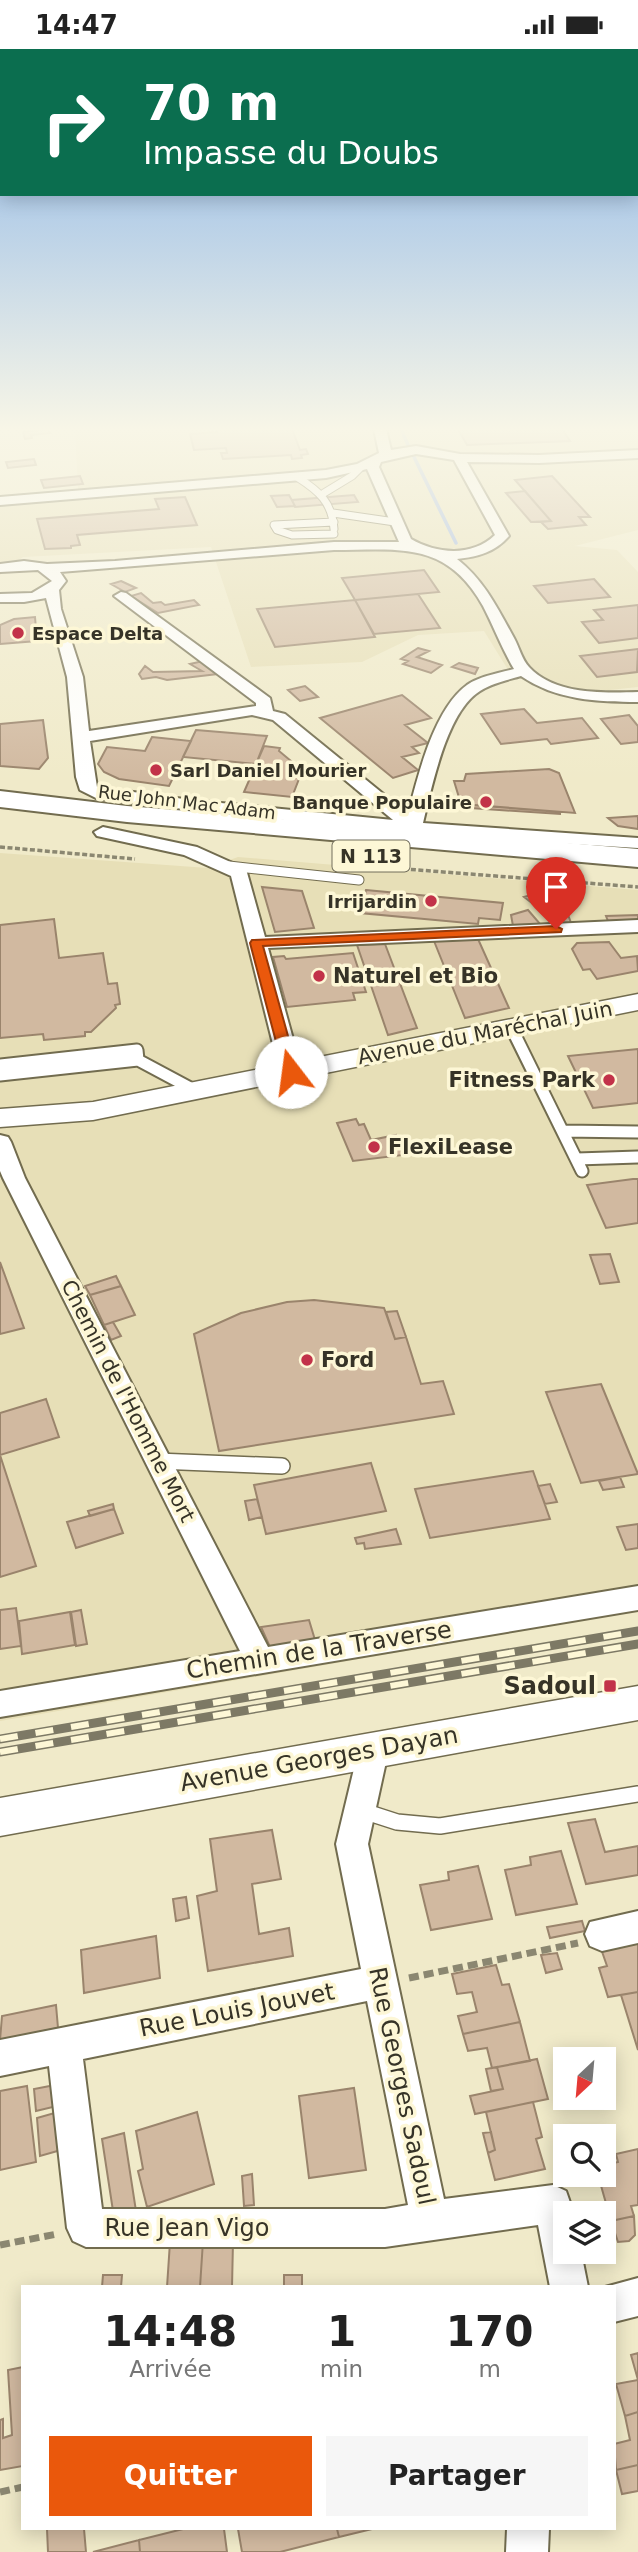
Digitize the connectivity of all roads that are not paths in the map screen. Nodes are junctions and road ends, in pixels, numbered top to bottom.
1 (283, 546) edge
2 (412, 546) edge
3 (495, 546) edge
4 (480, 552) junction
5 (440, 554) junction
6 (0, 559) edge
7 (24, 565) junction
8 (115, 565) junction
9 (0, 568) edge
10 (44, 568) junction
11 (474, 579) junction
12 (55, 585) junction
13 (121, 596) dead end
14 (28, 597) junction
15 (3, 600) edge
16 (54, 608) junction
17 (523, 671) junction
18 (638, 697) edge
19 (265, 712) junction
20 (82, 737) junction
21 (0, 799) edge
22 (0, 822) edge
23 (413, 827) junction
24 (103, 832) junction
25 (638, 842) edge
26 (638, 858) edge
27 (228, 866) junction
28 (638, 876) edge
29 (359, 880) dead end
30 (638, 926) edge
31 (256, 943) junction
32 (638, 1002) edge
33 (511, 1027) junction
34 (138, 1060) junction
35 (0, 1065) edge
36 (291, 1072) junction
37 (0, 1075) edge
38 (196, 1091) junction
39 (0, 1118) edge
40 (563, 1131) junction
41 (638, 1132) edge
42 (0, 1142) edge
43 (638, 1157) edge
44 (577, 1159) junction
45 (582, 1171) dead end
46 (157, 1461) junction
47 (282, 1466) dead end
48 (638, 1598) edge
49 (259, 1659) junction
50 (638, 1703) edge
51 (0, 1704) edge
52 (374, 1748) junction
53 (638, 1794) edge
54 (359, 1809) junction
55 (0, 1817) edge
56 (638, 1927) edge
57 (602, 1934) road end
58 (379, 1982) junction
59 (64, 2045) junction
60 (0, 2058) edge
61 (430, 2220) junction
62 (569, 2285) edge
63 (638, 2297) edge
64 (616, 2302) edge
65 (528, 2530) edge
66 (527, 2552) edge

1 - 8 street
2 - 5 street
3 - 4 street
4 - 5 street
4 - 11 street
5 - 11 street
6 - 7 street
7 - 9 street
7 - 10 street
8 - 10 street
8 - 12 street
10 - 12 street
11 - 17 street
12 - 14 street
12 - 16 street, Rue John Mac Adam
13 - 19 street
14 - 15 street
14 - 16 street
16 - 20 street, Rue John Mac Adam
17 - 18 street
17 - 23 street
19 - 20 street
19 - 23 street
20 - 23 street, Rue John Mac Adam
21 - 26 main road, N 113
22 - 24 main road, N 113
23 - 25 street, Rue John Mac Adam
24 - 27 street
24 - 28 main road, N 113
27 - 29 lane
27 - 31 street
30 - 31 street
31 - 36 street
32 - 33 street, Avenue du Maréchal Juin
33 - 36 street, Avenue du Maréchal Juin
33 - 40 lane
34 - 35 lane
34 - 37 lane
34 - 38 lane
36 - 38 street, Avenue du Maréchal Juin
38 - 39 street, Avenue du Maréchal Juin
40 - 41 lane
40 - 44 lane
42 - 46 street, Chemin de l'Homme Mort
43 - 44 lane
44 - 45 lane
46 - 47 lane
46 - 49 street, Chemin de l'Homme Mort
48 - 49 street, Chemin de la Traverse
49 - 51 street, Chemin de la Traverse
50 - 52 street, Avenue Georges Dayan
52 - 54 street, Rue Georges Sadoul
52 - 55 street, Avenue Georges Dayan
53 - 54 lane
54 - 58 street, Rue Georges Sadoul
56 - 57 street
58 - 59 street, Rue Louis Jouvet
58 - 61 street, Rue Georges Sadoul
59 - 60 street, Rue Louis Jouvet
59 - 61 street, Rue Jean Vigo
61 - 62 street, Rue Georges Sadoul
63 - 64 street
65 - 66 street

